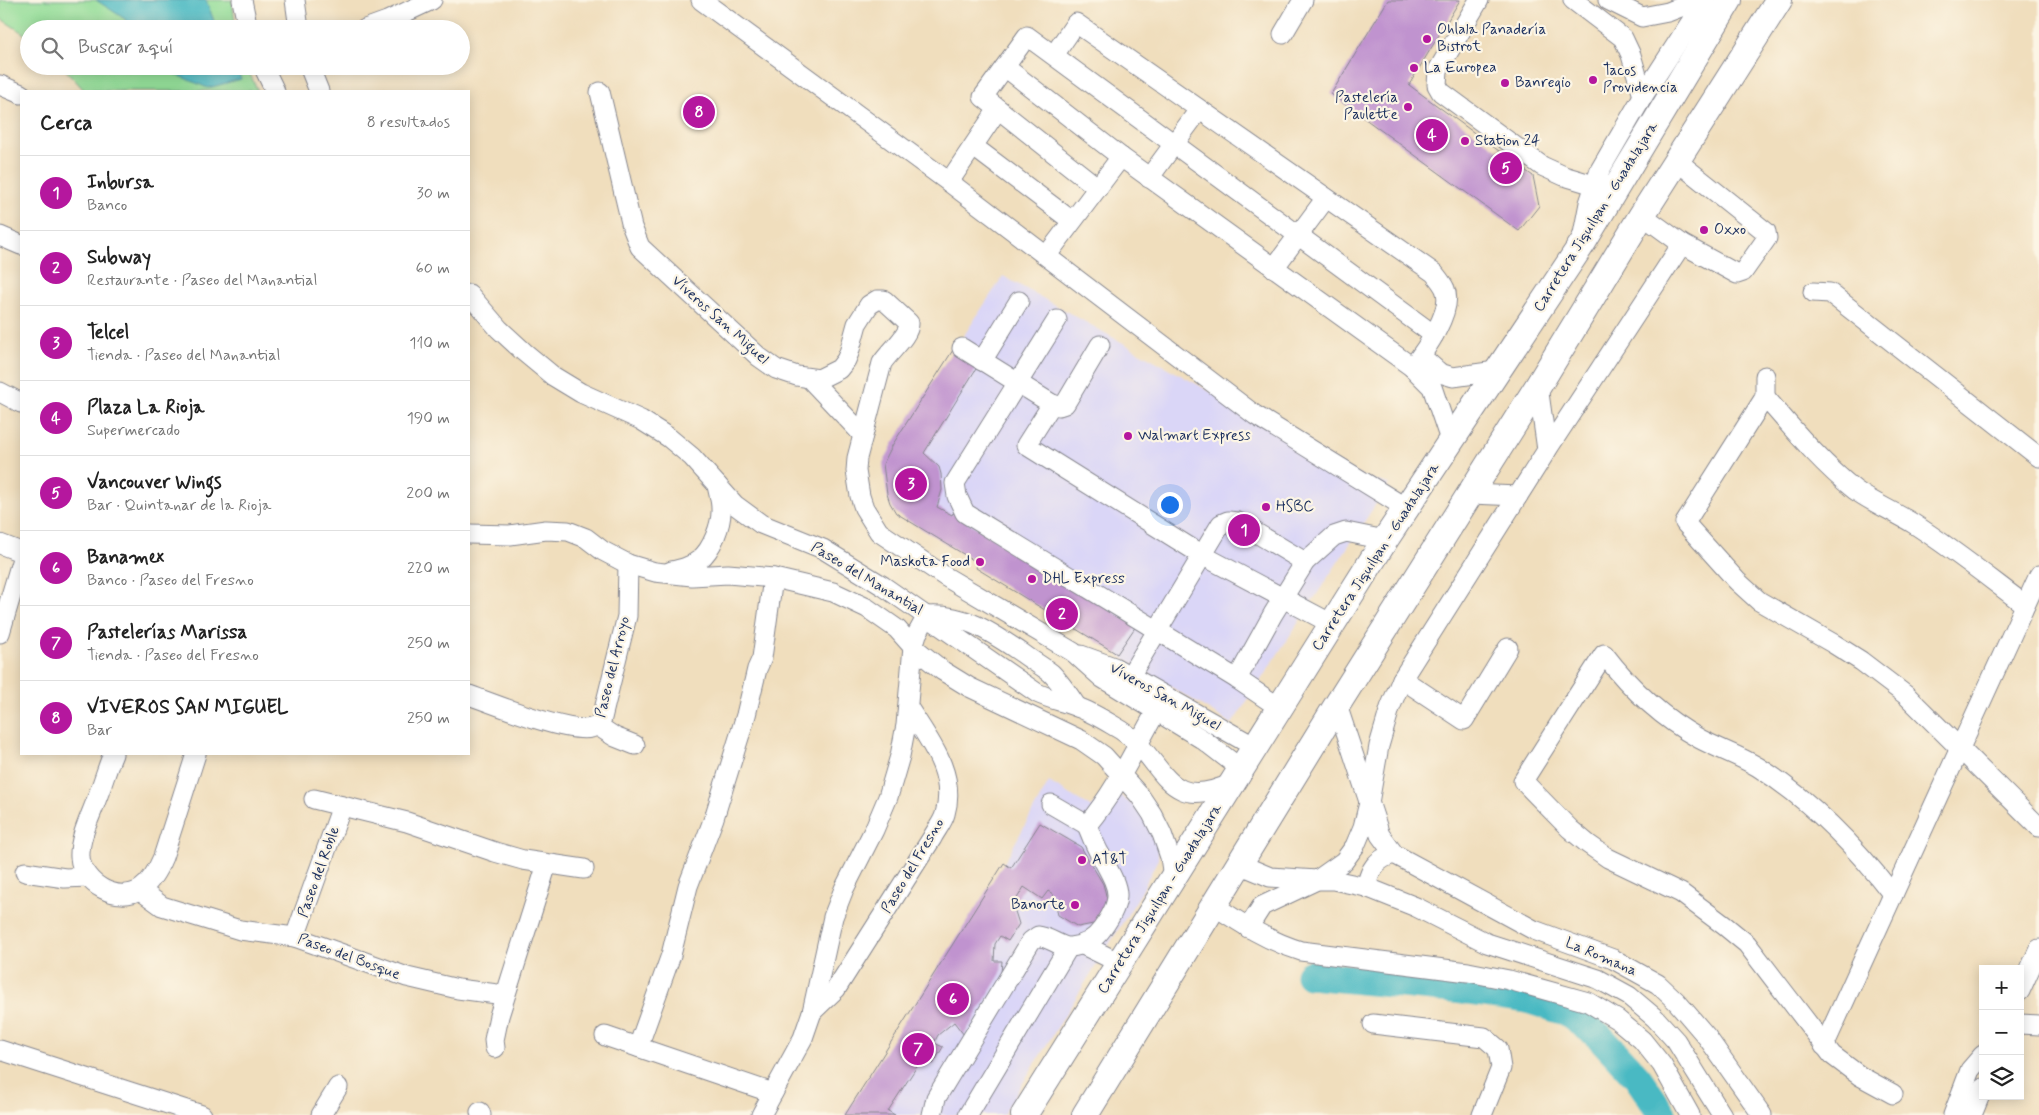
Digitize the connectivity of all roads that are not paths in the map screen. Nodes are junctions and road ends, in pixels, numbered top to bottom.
1 (242, 0) edge
2 (295, 0) edge
3 (432, 0) edge
4 (701, 0) edge
5 (1303, 0) edge
6 (1479, 0) edge
7 (1573, 0) edge
8 (1608, 0) edge
9 (1699, 0) edge
10 (1705, 0) edge
11 (1729, 0) edge
12 (1779, 0) edge
13 (246, 20) edge
14 (298, 20) edge
15 (389, 20) edge
16 (1283, 34) dead end
17 (1054, 55) junction
18 (1005, 67) junction
19 (267, 75) edge
20 (312, 75) edge
21 (0, 85) edge
22 (275, 90) edge
23 (318, 90) edge
24 (600, 92) dead end
25 (20, 94) edge
26 (1643, 96) junction
27 (998, 109) junction
28 (1199, 110) junction
29 (1173, 143) junction
30 (974, 146) junction
31 (1121, 157) junction
32 (1677, 161) junction
33 (1149, 178) junction
34 (949, 182) junction
35 (1098, 188) junction
36 (1604, 189) junction
37 (1326, 198) junction
38 (1642, 215) junction
39 (1072, 221) junction
40 (0, 236) edge
41 (1299, 236) junction
42 (20, 244) edge
43 (1682, 244) junction
44 (1047, 256) junction
45 (1274, 268) junction
46 (1813, 292) dead end
47 (470, 295) edge
48 (1019, 301) dead end
49 (1058, 320) dead end
50 (1434, 335) junction
51 (1100, 345) dead end
52 (962, 348) dead end
53 (982, 361) junction
54 (1416, 361) junction
55 (1496, 372) junction
56 (1764, 376) dead end
57 (809, 378) junction
58 (1018, 383) junction
59 (1538, 386) junction
60 (0, 392) edge
61 (1765, 396) junction
62 (20, 402) edge
63 (1052, 404) junction
64 (863, 435) junction
65 (1450, 440) junction
66 (1547, 450) junction
67 (2039, 456) edge
68 (716, 484) junction
69 (1471, 494) junction
70 (1518, 496) junction
71 (1406, 508) junction
72 (470, 534) edge
73 (1385, 540) junction
74 (0, 544) edge
75 (20, 552) edge
76 (1202, 555) junction
77 (1305, 562) junction
78 (628, 564) junction
79 (20, 565) edge
80 (654, 572) junction
81 (2039, 575) edge
82 (773, 578) junction
83 (1280, 601) junction
84 (2025, 605) junction
85 (927, 616) junction
86 (1329, 629) junction
87 (1156, 630) junction
88 (0, 633) edge
89 (912, 647) junction
90 (1508, 648) dead end
91 (1073, 652) junction
92 (1130, 676) junction
93 (1402, 678) junction
94 (1237, 679) junction
95 (470, 695) edge
96 (1160, 704) junction
97 (1337, 705) junction
98 (908, 707) junction
99 (1280, 708) junction
100 (598, 726) junction
101 (1138, 744) junction
102 (635, 745) dead end
103 (1960, 748) junction
104 (113, 755) edge
105 (196, 755) edge
106 (1243, 767) junction
107 (1122, 774) junction
108 (314, 799) dead end
109 (1370, 803) junction
110 (1051, 804) dead end
111 (342, 806) junction
112 (1087, 825) junction
113 (2039, 827) edge
114 (1394, 854) junction
115 (547, 864) junction
116 (1239, 864) junction
117 (584, 869) dead end
118 (25, 872) dead end
119 (87, 877) junction
120 (1173, 877) junction
121 (1317, 880) junction
122 (1366, 886) junction
123 (140, 890) junction
124 (1893, 895) junction
125 (1213, 905) junction
126 (1248, 928) junction
127 (295, 937) junction
128 (1075, 946) junction
129 (2039, 949) edge
130 (1120, 963) junction
131 (2024, 982) edge
132 (506, 995) junction
133 (812, 1012) junction
134 (1374, 1024) dead end
135 (2024, 1024) edge
136 (2039, 1026) edge
137 (605, 1036) dead end
138 (1824, 1046) junction
139 (495, 1048) dead end
140 (638, 1048) junction
141 (0, 1050) edge
142 (1979, 1060) edge
143 (338, 1087) dead end
144 (773, 1093) junction
145 (1893, 1094) dead end
146 (1979, 1098) edge
147 (935, 1114) edge
148 (1088, 1114) edge
149 (202, 1115) edge
150 (321, 1115) edge
151 (761, 1115) edge
152 (968, 1115) edge
153 (1024, 1115) edge
154 (1482, 1115) edge
155 (1690, 1115) edge
156 (1722, 1115) edge
157 (1762, 1115) edge
158 (1952, 1115) edge
159 (1972, 1115) edge

1 - 13 street
2 - 14 street
3 - 15 street
4 - 34 street
5 - 16 street
6 - 36 street
7 - 26 street
8 - 9 street
10 - 26 street
11 - 36 highway, Carretera Jiquilpan - Guadalajara
12 - 32 highway
17 - 18 street
17 - 28 street
17 - 29 street
18 - 27 street
18 - 31 street
19 - 22 street
20 - 23 street
21 - 25 street
24 - 57 street, Víveros San Miguel
26 - 36 street
27 - 30 street
27 - 35 street
28 - 29 street
28 - 37 street
29 - 33 street
29 - 41 street
30 - 34 street
30 - 39 street
31 - 33 street
31 - 35 street
32 - 38 highway
32 - 43 street
33 - 45 street
34 - 44 street
35 - 39 street
36 - 55 highway, Carretera Jiquilpan - Guadalajara
37 - 41 street
37 - 50 street
38 - 43 street
38 - 59 highway
39 - 44 street
40 - 42 street
41 - 45 street
41 - 50 street
43 - 66 street
44 - 71 street
45 - 54 street
46 - 67 street
47 - 68 street, Paseo del Manantial
48 - 53 street
49 - 58 street
50 - 54 street
51 - 63 street
52 - 53 street
53 - 58 street
54 - 55 street
54 - 65 street
55 - 65 highway, Carretera Jiquilpan - Guadalajara
56 - 61 street
57 - 64 street
57 - 64 street, Víveros San Miguel
58 - 63 street
58 - 87 street
59 - 66 street
59 - 69 highway
60 - 62 street
61 - 84 street
61 - 103 street
63 - 76 street
64 - 91 street, Víveros San Miguel
65 - 71 highway, Carretera Jiquilpan - Guadalajara
66 - 70 street
68 - 80 street
68 - 85 street, Paseo del Manantial
69 - 70 street
69 - 97 highway
70 - 93 street
71 - 73 highway, Carretera Jiquilpan - Guadalajara
72 - 78 street, Paseo del Manantial
73 - 77 street
73 - 86 highway, Carretera Jiquilpan - Guadalajara
74 - 75 street
76 - 77 street
76 - 83 street
76 - 87 street
77 - 83 street
78 - 80 street, Paseo del Manantial
78 - 100 street, Paseo del Arroyo
79 - 88 street
80 - 82 street, Paseo del Manantial
81 - 84 street
82 - 89 street, Paseo del Manantial
82 - 140 street
83 - 86 street
83 - 94 street
84 - 103 street
85 - 89 street, Paseo del Fresno
85 - 101 street, Paseo del Manantial
86 - 99 highway, Carretera Jiquilpan - Guadalajara
87 - 92 street
87 - 94 street
89 - 98 street, Paseo del Fresno
89 - 107 street, Paseo del Manantial
90 - 93 street
91 - 92 street, Víveros San Miguel
91 - 96 street, Víveros San Miguel
92 - 96 street, Víveros San Miguel
93 - 109 street
94 - 99 street
95 - 100 street, Paseo del Arroyo
96 - 101 street
96 - 106 street, Víveros San Miguel
96 - 106 street, Víveros San Miguel
97 - 109 street, La Romana
97 - 116 highway
98 - 133 street, Paseo del Fresno
98 - 133 street, Paseo del Fresno
99 - 106 highway, Carretera Jiquilpan - Guadalajara
100 - 102 street
101 - 106 street, Paseo del Manantial
101 - 107 street
103 - 113 street
103 - 124 street
104 - 119 street
105 - 123 street
106 - 120 highway, Carretera Jiquilpan - Guadalajara
107 - 112 street
107 - 120 street, Paseo del Manantial
108 - 111 street
109 - 114 street, La Romana
109 - 121 street, La Romana
110 - 112 street
111 - 115 street
111 - 127 street, Paseo del Roble
112 - 128 street
114 - 122 street
114 - 157 street, La Romana
115 - 117 street
115 - 132 street
116 - 121 street, La Romana
116 - 125 highway
118 - 119 street
119 - 123 street
120 - 130 highway, Carretera Jiquilpan - Guadalajara
121 - 122 street, La Romana
121 - 126 street, La Romana
122 - 156 street, La Romana
123 - 127 street, Paseo del Bosque
124 - 138 street
124 - 138 street
125 - 126 street
125 - 148 highway
126 - 155 street
127 - 132 street, Paseo del Bosque
128 - 130 street
128 - 147 street
128 - 152 street
129 - 131 street
130 - 153 highway, Carretera Jiquilpan - Guadalajara
132 - 139 street
133 - 144 street, Paseo del Fresno
134 - 154 street
135 - 136 street
137 - 140 street
138 - 145 street
140 - 144 street
141 - 149 street
142 - 158 street
143 - 150 street
144 - 151 street, Paseo del Fresno
146 - 159 street

